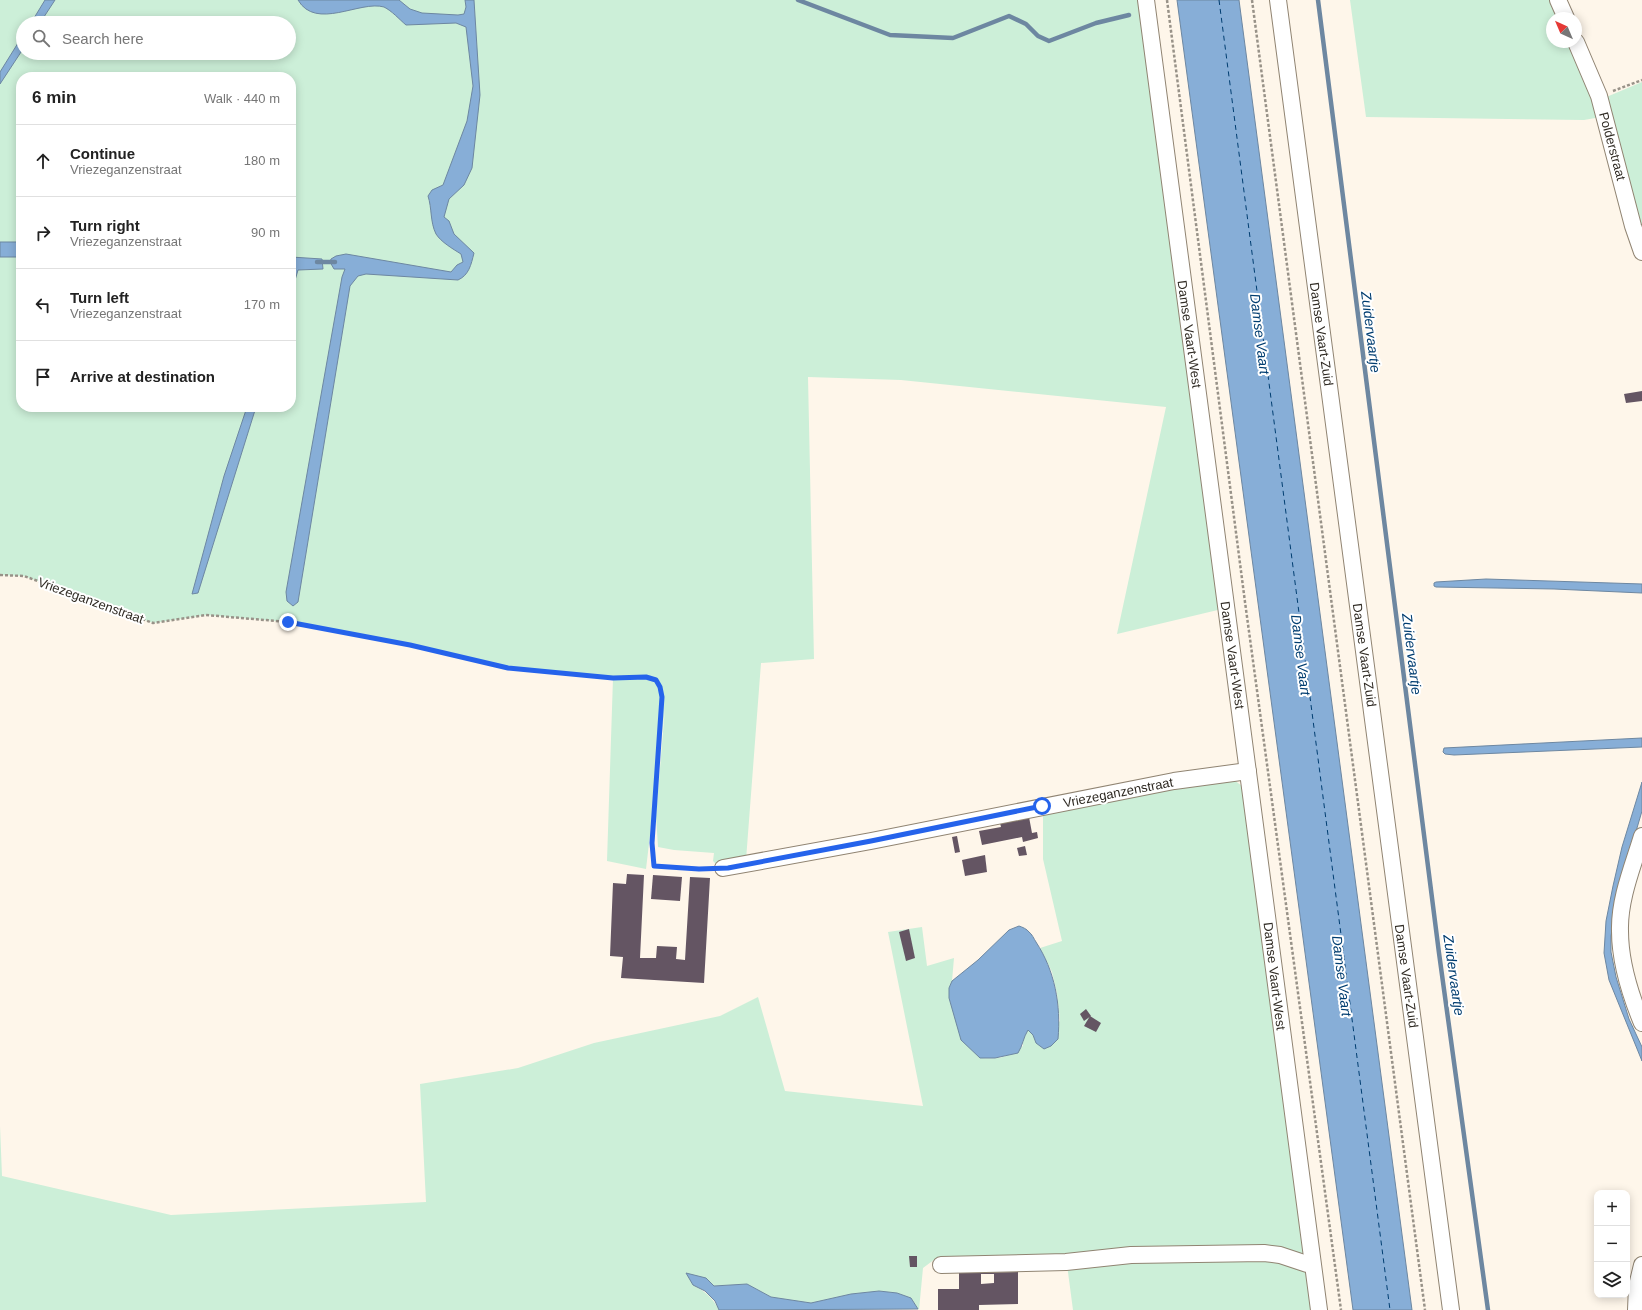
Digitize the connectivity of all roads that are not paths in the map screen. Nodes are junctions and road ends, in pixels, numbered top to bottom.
1 (1146, 0) edge
2 (1278, 0) edge
3 (1558, 0) edge
4 (1563, 12) edge
5 (1579, 48) edge
6 (1642, 252) edge
7 (1248, 771) junction
8 (1642, 836) edge
9 (723, 868) road end
10 (1642, 1023) edge
11 (1312, 1264) junction
12 (942, 1265) dead end
13 (1642, 1265) edge
14 (1318, 1310) edge
15 (1451, 1310) edge
16 (1636, 1310) edge

1 - 7 street, Damse Vaart-West
2 - 15 street, Damse Vaart-Zuid
3 - 4 street
5 - 6 street, Polderstraat
7 - 9 street, Vriezeganzenstraat
7 - 11 street, Damse Vaart-West
8 - 10 street
11 - 12 street
11 - 14 street, Damse Vaart-West
13 - 16 street

